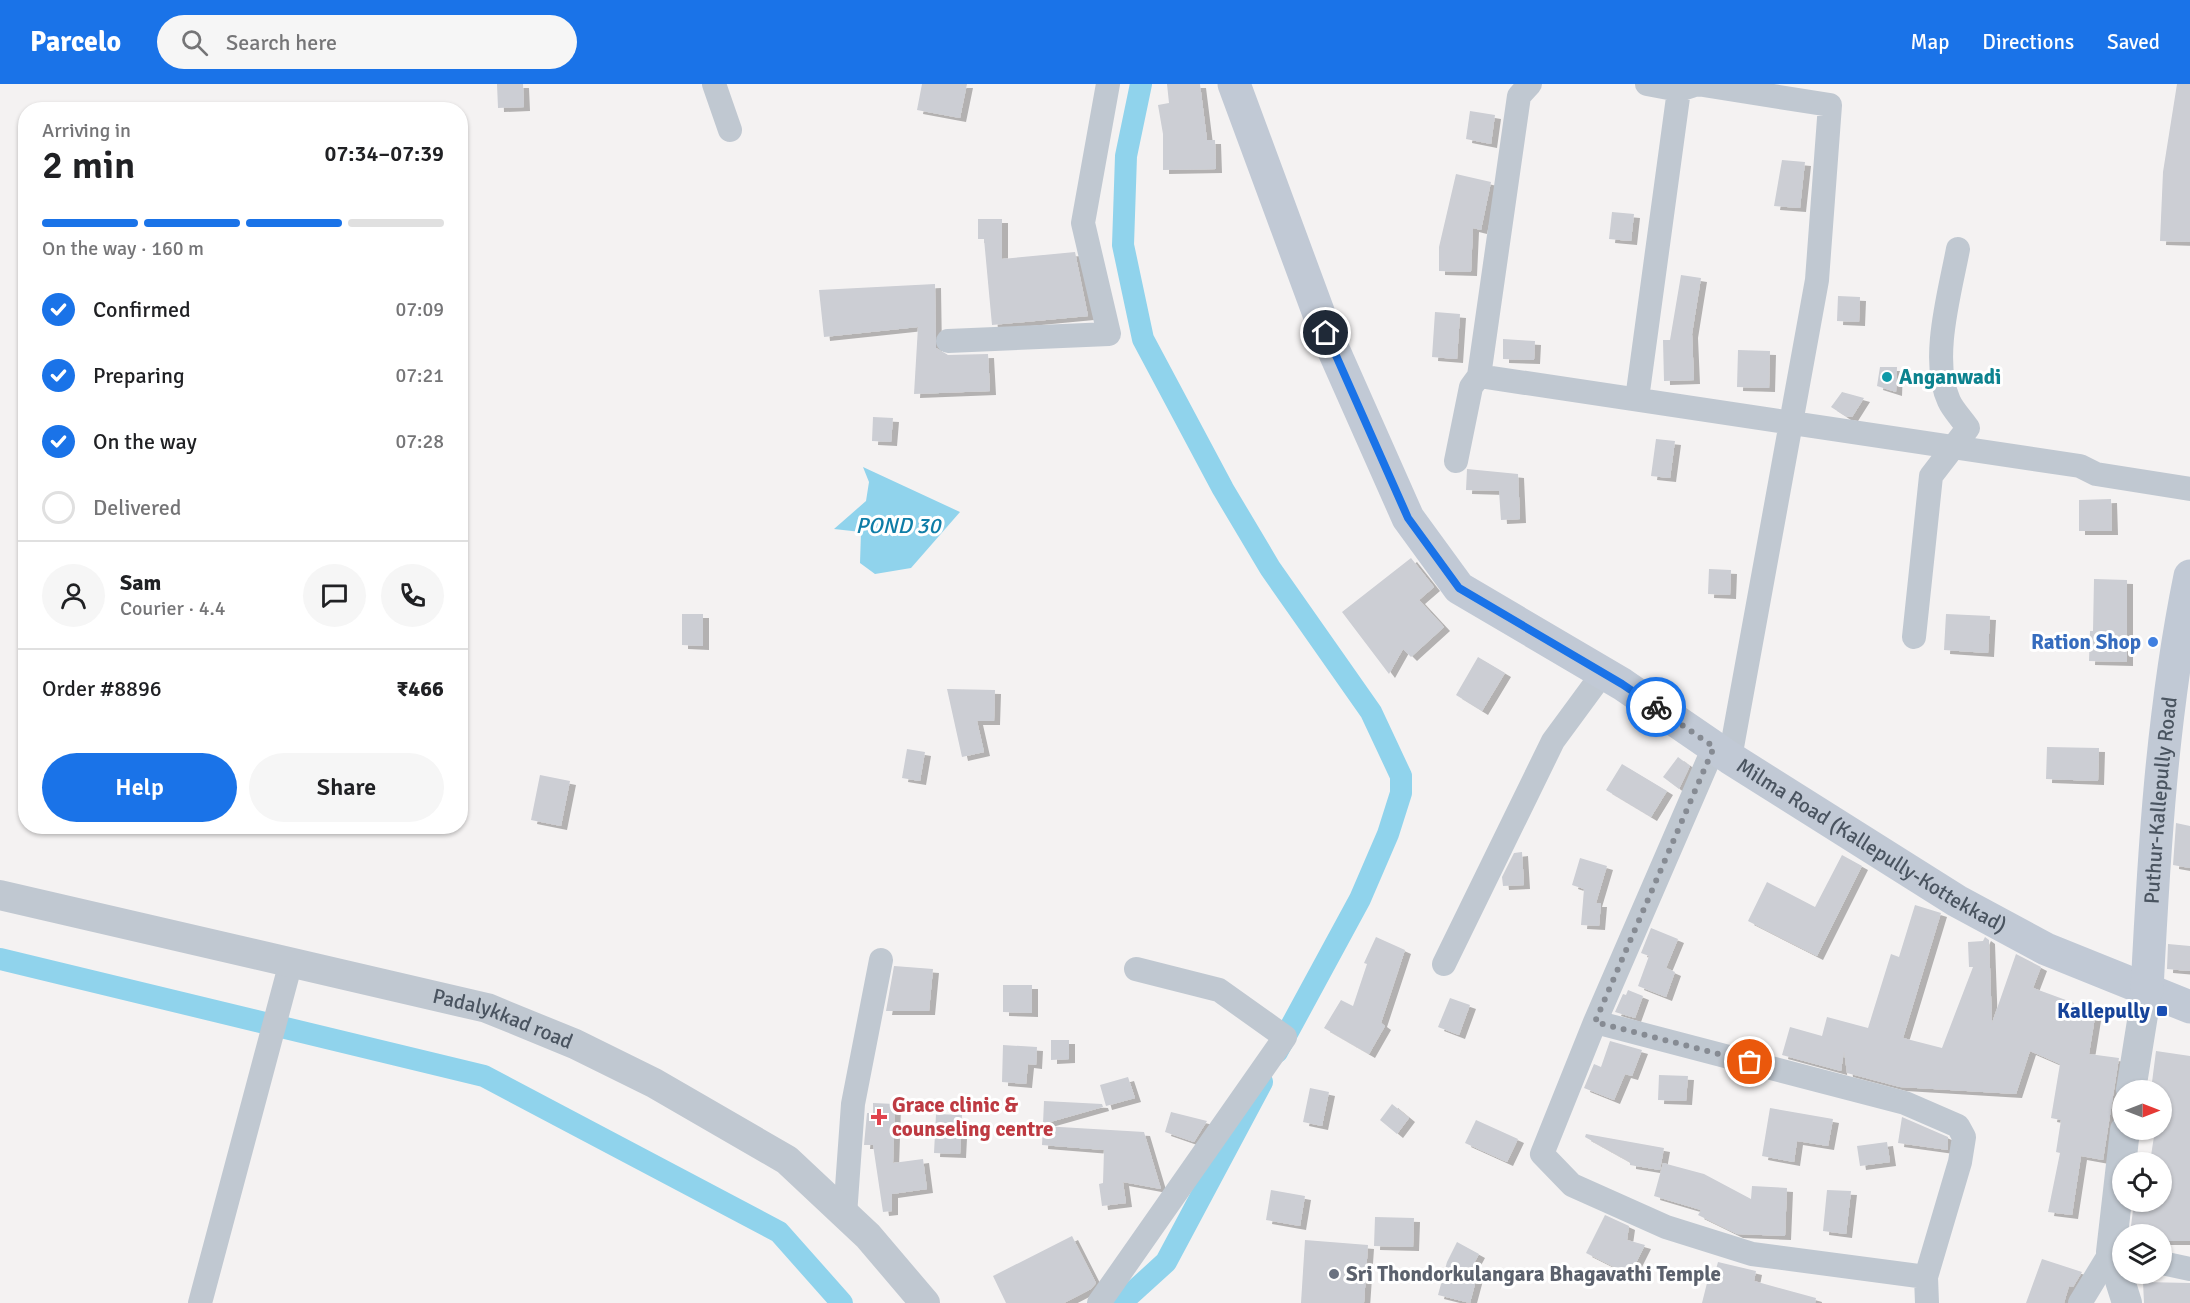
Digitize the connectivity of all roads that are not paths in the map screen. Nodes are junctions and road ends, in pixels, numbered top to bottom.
1 (714, 84) edge
2 (1108, 84) edge
3 (1234, 84) edge
4 (1530, 84) edge
5 (1647, 84) edge
6 (1679, 90) junction
7 (730, 130) dead end
8 (1958, 249) dead end
9 (948, 341) dead end
10 (1479, 376) junction
11 (1637, 399) junction
12 (1790, 424) junction
13 (1952, 447) junction
14 (1456, 461) dead end
15 (2190, 489) edge
16 (2190, 576) edge
17 (1914, 637) dead end
18 (1603, 673) junction
19 (1722, 752) junction
20 (0, 895) edge
21 (881, 960) dead end
22 (291, 962) junction
23 (1444, 964) dead end
24 (1136, 969) dead end
25 (2147, 990) junction
26 (2190, 1007) edge
27 (1595, 1022) junction
28 (2134, 1080) edge
29 (2125, 1140) edge
30 (845, 1215) junction
31 (2119, 1224) edge
32 (2112, 1260) edge
33 (2172, 1265) edge
34 (2190, 1269) edge
35 (1926, 1277) junction
36 (2123, 1284) edge
37 (200, 1303) edge
38 (925, 1303) edge
39 (1099, 1303) edge
40 (1927, 1303) edge
41 (2080, 1303) edge
42 (2127, 1303) edge

1 - 7 street
2 - 9 street
3 - 18 main road, Milma Road (Kallepully-Kottekkad)
4 - 10 street
5 - 6 street
6 - 11 street
6 - 12 street
8 - 13 street
10 - 11 street
10 - 14 street
11 - 12 street
12 - 13 street
12 - 19 street
13 - 15 street
13 - 17 street
16 - 25 main road, Puthur-Kallepully Road
18 - 19 main road, Milma Road (Kallepully-Kottekkad)
18 - 23 street
19 - 25 main road, Milma Road (Kallepully-Kottekkad)
19 - 27 street
20 - 22 street, Padalykkad road
21 - 30 street
22 - 30 street, Padalykkad road
22 - 37 street
24 - 39 street
25 - 26 main road, Milma Road (Kallepully-Kottekkad)
25 - 28 street
27 - 35 street
27 - 35 street
29 - 31 street
30 - 38 street, Padalykkad road
32 - 41 street
33 - 34 street
35 - 40 street
36 - 42 street

